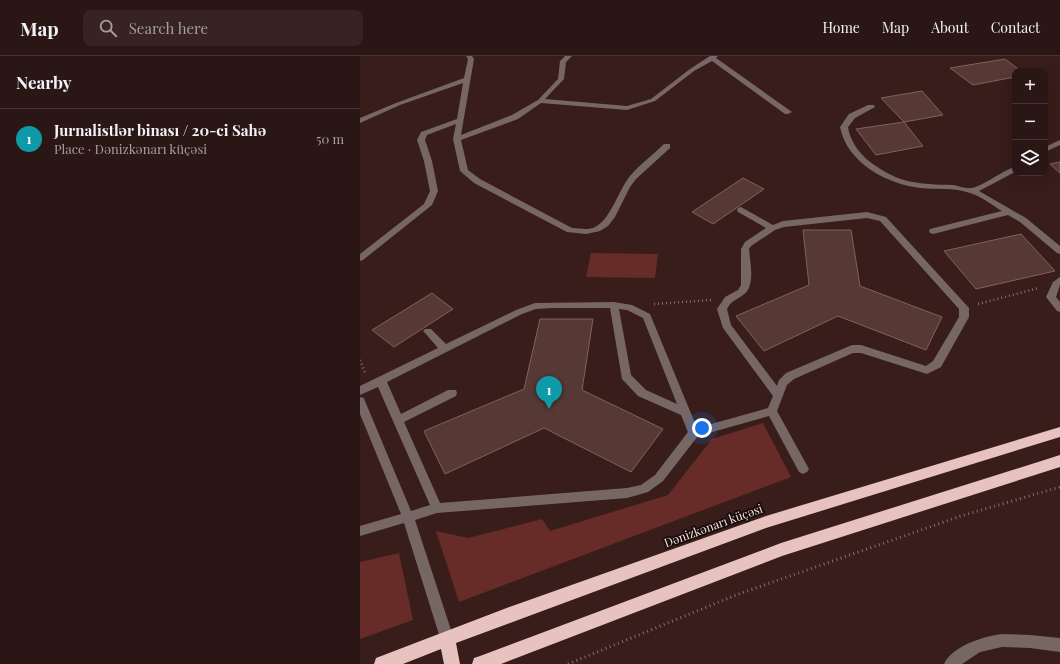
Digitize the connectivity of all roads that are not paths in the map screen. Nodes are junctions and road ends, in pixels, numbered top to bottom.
1 (469, 56) edge
2 (569, 56) edge
3 (713, 57) edge
4 (467, 79) junction
5 (540, 101) junction
6 (871, 107) dead end
7 (788, 112) dead end
8 (460, 120) junction
9 (360, 121) edge
10 (457, 139) junction
11 (1060, 142) edge
12 (668, 146) dead end
13 (1048, 148) edge
14 (1012, 172) edge
15 (973, 191) junction
16 (741, 210) dead end
17 (1008, 212) junction
18 (772, 228) junction
19 (933, 231) dead end
20 (1060, 238) edge
21 (1049, 240) junction
22 (1060, 251) edge
23 (360, 258) edge
24 (1058, 282) edge
25 (614, 305) junction
26 (1060, 309) edge
27 (428, 331) dead end
28 (444, 349) junction
29 (381, 381) junction
30 (360, 391) edge
31 (452, 393) dead end
32 (778, 396) junction
33 (360, 401) edge
34 (772, 411) junction
35 (686, 412) junction
36 (398, 420) junction
37 (1060, 432) edge
38 (694, 433) junction
39 (1060, 461) edge
40 (803, 468) dead end
41 (437, 508) junction
42 (408, 517) junction
43 (360, 531) edge
44 (447, 639) junction
45 (1060, 645) edge
46 (382, 664) edge
47 (452, 664) edge
48 (480, 664) edge
49 (951, 664) edge

1 - 4 street
2 - 5 street
3 - 5 street
3 - 7 street
4 - 8 street
4 - 9 street
5 - 10 street
6 - 15 street
8 - 10 street
8 - 23 street
10 - 12 street
11 - 13 street
14 - 15 street
15 - 17 street
16 - 18 street
17 - 19 street
17 - 21 street
18 - 32 street
18 - 32 street
20 - 21 street
21 - 22 street
24 - 26 street
25 - 28 street
25 - 35 street
25 - 35 street
27 - 28 street
28 - 29 street
29 - 30 street
29 - 36 street
31 - 36 street
32 - 34 street
33 - 42 street
34 - 38 street
34 - 40 street
35 - 38 street
36 - 41 street
37 - 44 highway, Dənizkənarı küçəsi
38 - 41 street
39 - 48 highway
41 - 42 street
42 - 43 street
42 - 44 street
44 - 46 highway, Dənizkənarı küçəsi
44 - 47 highway
45 - 49 street

